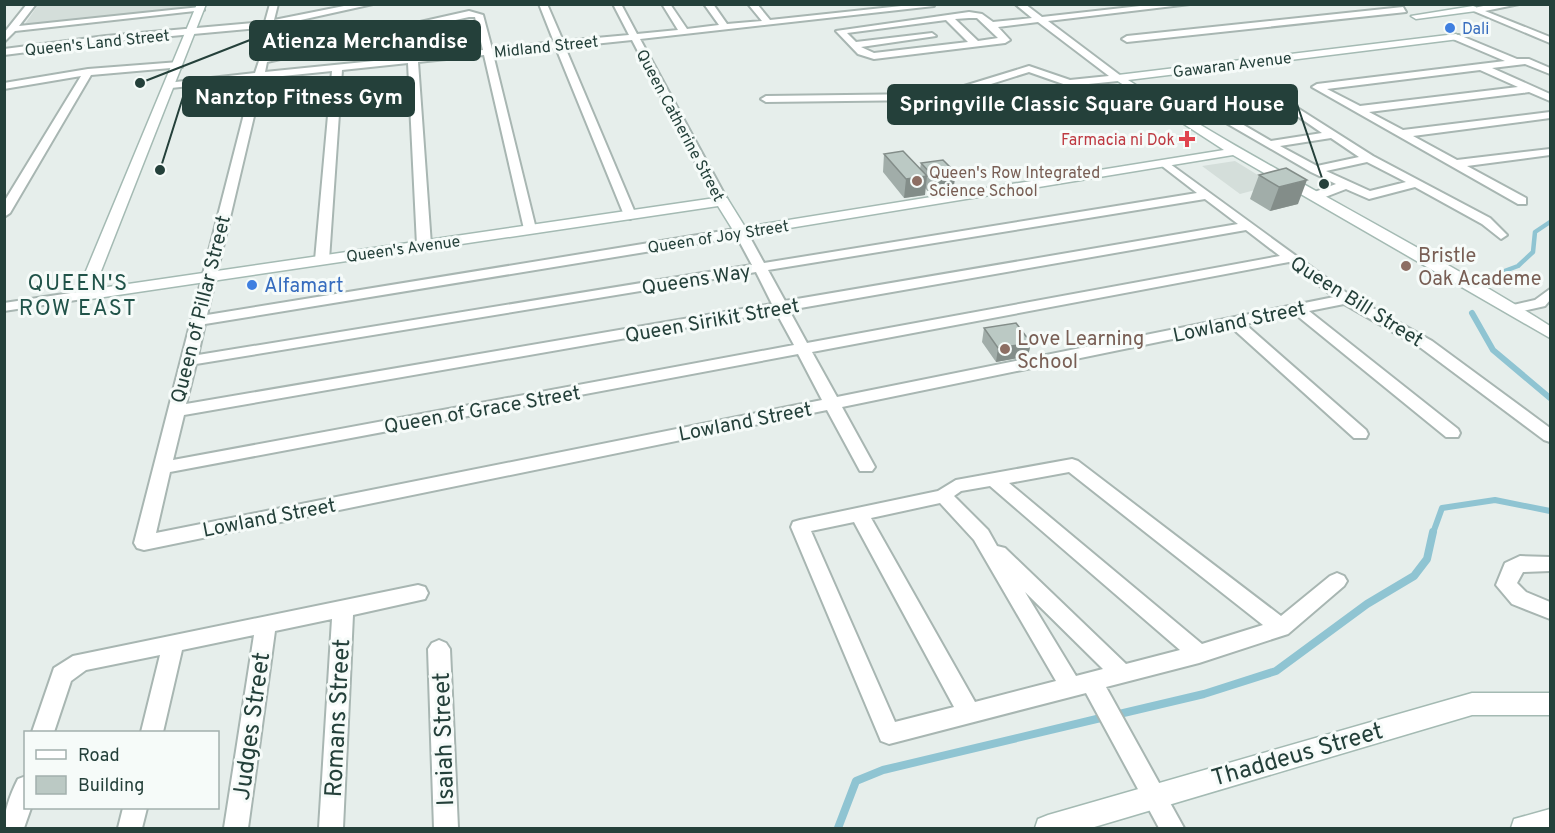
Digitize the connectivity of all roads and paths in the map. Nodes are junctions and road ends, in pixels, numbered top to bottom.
1 (32, 4) edge
2 (274, 4) edge
3 (369, 4) edge
4 (543, 4) edge
5 (617, 4) edge
6 (666, 4) edge
7 (708, 4) edge
8 (752, 4) edge
9 (835, 4) edge
10 (1019, 4) edge
11 (1186, 4) edge
12 (1390, 4) edge
13 (1461, 4) edge
14 (1515, 4) edge
15 (930, 6) edge
16 (201, 7) edge
17 (881, 7) edge
18 (1473, 9) junction
19 (1402, 10) junction
20 (802, 14) junction
21 (845, 14) junction
22 (1416, 16) junction
23 (947, 18) junction
24 (916, 21) junction
25 (1041, 21) junction
26 (767, 22) junction
27 (269, 24) junction
28 (812, 25) dead end
29 (991, 25) junction
30 (724, 26) junction
31 (870, 26) junction
32 (13, 29) junction
33 (683, 30) junction
34 (190, 32) junction
35 (1551, 32) edge
36 (1534, 33) junction
37 (932, 36) junction
38 (634, 37) junction
39 (1456, 37) junction
40 (4, 39) edge
41 (1127, 39) dead end
42 (1551, 40) edge
43 (887, 41) junction
44 (559, 45) junction
45 (854, 45) junction
46 (977, 45) junction
47 (947, 48) junction
48 (4, 52) edge
49 (487, 52) junction
50 (413, 60) junction
51 (1517, 62) junction
52 (179, 65) junction
53 (1481, 67) junction
54 (337, 68) junction
55 (1551, 71) edge
56 (88, 72) junction
57 (257, 76) junction
58 (1118, 78) junction
59 (171, 85) junction
60 (4, 86) edge
61 (1529, 88) junction
62 (1551, 98) edge
63 (766, 99) dead end
64 (1296, 110) junction
65 (1356, 110) junction
66 (1551, 115) edge
67 (1224, 118) junction
68 (1334, 134) junction
69 (1400, 134) junction
70 (1270, 144) junction
71 (1238, 151) junction
72 (1551, 152) edge
73 (1369, 158) junction
74 (1166, 164) junction
75 (1455, 164) junction
76 (1319, 172) junction
77 (1293, 183) junction
78 (1414, 184) junction
79 (1345, 185) junction
80 (1205, 195) junction
81 (1316, 196) junction
82 (722, 201) junction
83 (1522, 201) dead end
84 (4, 213) edge
85 (630, 215) junction
86 (1247, 226) junction
87 (530, 229) junction
88 (741, 232) junction
89 (1501, 235) dead end
90 (424, 245) junction
91 (1290, 258) junction
92 (322, 260) junction
93 (760, 269) junction
94 (208, 276) junction
95 (1551, 293) edge
96 (84, 296) junction
97 (1346, 298) junction
98 (4, 307) edge
99 (781, 308) junction
100 (1298, 309) junction
101 (1514, 309) junction
102 (197, 321) junction
103 (1234, 322) junction
104 (1551, 333) edge
105 (803, 350) junction
106 (188, 361) junction
107 (832, 403) junction
108 (176, 411) junction
109 (1452, 433) dead end
110 (1360, 434) dead end
111 (1551, 436) edge
112 (866, 467) dead end
113 (161, 468) junction
114 (996, 481) junction
115 (944, 496) junction
116 (859, 514) junction
117 (981, 535) junction
118 (144, 543) joint
119 (1551, 564) edge
120 (1337, 581) dead end
121 (418, 593) dead end
122 (344, 608) junction
123 (1551, 611) edge
124 (266, 624) junction
125 (1281, 628) junction
126 (173, 643) junction
127 (439, 649) dead end
128 (1199, 654) junction
129 (1122, 674) junction
130 (1081, 683) junction
131 (1551, 704) edge
132 (969, 713) junction
133 (43, 731) edge
134 (152, 731) edge
135 (24, 793) edge
136 (1153, 796) junction
137 (135, 809) edge
138 (1551, 822) edge
139 (1063, 826) edge
140 (12, 828) edge
141 (130, 828) edge
142 (236, 828) edge
143 (331, 828) edge
144 (446, 828) edge
145 (1172, 828) edge
146 (1524, 828) edge

1 - 32 street
2 - 27 street
3 - 27 street, Queen's Land Street
4 - 44 street
5 - 38 street, Queen Catherine Street
6 - 33 street
7 - 30 street
8 - 26 street
9 - 21 street
10 - 25 street
11 - 25 street
12 - 19 street
13 - 18 street
14 - 18 street
15 - 17 street, Midland Street
16 - 32 street
16 - 34 street
17 - 21 street, Midland Street
18 - 22 street
18 - 36 street
19 - 22 street
19 - 41 street
20 - 21 street, Midland Street
20 - 26 street, Midland Street
20 - 28 street
22 - 39 street
23 - 24 street
23 - 29 street
23 - 46 street
24 - 31 street
24 - 37 street
25 - 29 street
25 - 58 street
26 - 30 street, Midland Street
27 - 34 street, Queen's Land Street
29 - 46 street
30 - 33 street, Midland Street
31 - 43 street
31 - 45 street
32 - 40 street
33 - 38 street, Midland Street
34 - 48 street, Queen's Land Street
34 - 52 street
35 - 36 street
36 - 42 street
37 - 43 street
37 - 47 street
38 - 44 street, Midland Street
38 - 82 street, Queen Catherine Street
39 - 51 street
39 - 58 street, Gawaran Avenue
43 - 45 street
44 - 49 street, Midland Street
44 - 85 street
45 - 47 street
46 - 47 street
49 - 50 street, Midland Street
49 - 57 street
49 - 87 street
50 - 54 street, Midland Street
50 - 90 street
51 - 53 street
51 - 55 street
52 - 56 street
52 - 59 street
53 - 61 street
53 - 65 street
54 - 57 street, Midland Street
54 - 92 street
56 - 60 street
56 - 84 street
57 - 59 street, Midland Street
57 - 94 street, Queen of Pillar Street
58 - 63 street
58 - 71 street, Gawaran Avenue
59 - 96 street
61 - 62 street
61 - 65 street
64 - 67 street
64 - 67 street
64 - 68 street
65 - 69 street
66 - 69 street
67 - 70 street
68 - 70 street
68 - 73 street
69 - 75 street
70 - 76 street
71 - 74 street, Queen of Joy Street
71 - 77 street, Gawaran Avenue
72 - 75 street
73 - 76 street
73 - 78 street
74 - 80 street, Queen Bill Street
74 - 88 street, Queen of Joy Street
75 - 83 street
76 - 77 street
76 - 79 street
77 - 81 street, Gawaran Avenue
78 - 79 street
78 - 89 street
79 - 81 street
80 - 86 street, Queen Bill Street
80 - 93 street, Queens Way
81 - 101 street, Gawaran Avenue
82 - 85 street, Queen's Avenue
82 - 88 street, Queen Catherine Street
85 - 87 street, Queen's Avenue
86 - 91 street, Queen Bill Street
86 - 99 street, Queen Sirikit Street
87 - 90 street, Queen's Avenue
88 - 93 street, Queen Catherine Street
88 - 102 street, Queen of Joy Street
90 - 92 street, Queen's Avenue
91 - 97 street, Queen Bill Street
91 - 105 street, Queen of Grace Street
92 - 94 street, Queen's Avenue
93 - 99 street, Queen Catherine Street
93 - 106 street, Queens Way
94 - 96 street, Queen's Avenue
94 - 102 street, Queen of Pillar Street
95 - 101 street
96 - 98 street, Queen's Avenue
97 - 100 street, Lowland Street
97 - 111 street, Queen Bill Street
99 - 105 street, Queen Catherine Street
99 - 108 street, Queen Sirikit Street
100 - 103 street, Lowland Street
100 - 109 street
101 - 104 street, Gawaran Avenue
102 - 106 street, Queen of Pillar Street
103 - 107 street, Lowland Street
103 - 110 street
105 - 107 street, Queen Catherine Street
105 - 113 street, Queen of Grace Street
106 - 108 street, Queen of Pillar Street
107 - 112 street, Queen Catherine Street
107 - 118 street, Lowland Street
108 - 113 street, Queen of Pillar Street
113 - 118 street, Queen of Pillar Street
114 - 115 street
114 - 125 street
114 - 128 street
115 - 116 street
115 - 117 street
116 - 132 street
116 - 132 street
117 - 129 street
117 - 130 street
119 - 123 street
120 - 125 street
121 - 122 street
122 - 124 street
122 - 143 street, Romans Street
124 - 126 street
124 - 142 street, Judges Street
125 - 128 street
126 - 133 street
126 - 134 street
127 - 144 street, Isaiah Street
128 - 129 street
129 - 130 street
130 - 132 street
130 - 136 street
131 - 136 street, Thaddeus Street
135 - 140 street
136 - 139 street, Thaddeus Street
136 - 145 street
137 - 141 street
138 - 146 street

